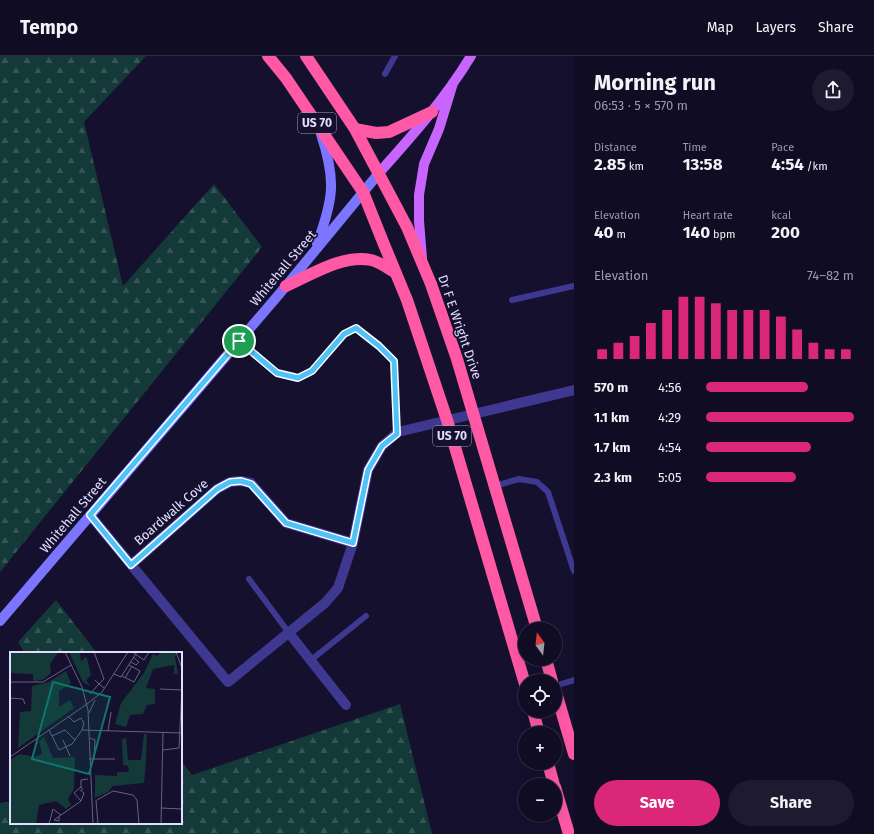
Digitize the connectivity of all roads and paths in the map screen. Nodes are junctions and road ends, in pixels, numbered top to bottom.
1 (268, 56) edge
2 (306, 56) edge
3 (395, 56) edge
4 (471, 56) edge
5 (385, 74) dead end
6 (453, 83) junction
7 (432, 112) junction
8 (318, 126) junction
9 (355, 128) junction
10 (379, 173) junction
11 (363, 192) junction
12 (314, 252) junction
13 (423, 264) junction
14 (396, 273) junction
15 (286, 286) junction
16 (574, 286) edge
17 (512, 300) dead end
18 (239, 341) junction
19 (574, 390) edge
20 (473, 414) junction
21 (447, 420) junction
22 (397, 434) junction
23 (495, 486) junction
24 (90, 515) junction
25 (353, 543) junction
26 (131, 565) junction
27 (574, 571) edge
28 (249, 579) dead end
29 (366, 616) dead end
30 (0, 620) edge
31 (535, 622) edge
32 (289, 633) junction
33 (310, 660) junction
34 (522, 674) edge
35 (574, 680) edge
36 (562, 684) edge
37 (346, 705) dead end
38 (562, 714) edge
39 (574, 754) edge
40 (562, 810) edge
41 (569, 834) edge

1 - 8 highway, US 70
2 - 9 highway, Dr F E Wright Drive
3 - 5 lane
4 - 6 main road, Whitehall Street
6 - 7 main road, Whitehall Street
6 - 13 main road
7 - 9 highway
7 - 10 main road, Whitehall Street
8 - 11 highway, US 70
8 - 12 street
9 - 10 highway, Dr F E Wright Drive
10 - 11 street, Whitehall Street
10 - 13 highway, Dr F E Wright Drive / US 70
11 - 12 street, Whitehall Street
11 - 14 highway, US 70
12 - 15 street, Whitehall Street
13 - 20 highway, Dr F E Wright Drive / US 70
14 - 15 highway
14 - 21 highway, US 70
15 - 18 street, Whitehall Street
16 - 17 lane
18 - 22 lane
18 - 24 street, Whitehall Street
19 - 20 street, Boardwalk Cove
20 - 21 street, Boardwalk Cove
20 - 23 highway, Dr F E Wright Drive / US 70
21 - 22 street, Boardwalk Cove
21 - 34 highway, US 70
22 - 25 street, Boardwalk Cove
23 - 27 lane
23 - 31 highway, Dr F E Wright Drive / US 70
24 - 26 street, Boardwalk Cove
24 - 30 street, Whitehall Street
25 - 26 street, Boardwalk Cove
25 - 32 street, Boardwalk Cove
26 - 32 street, Boardwalk Cove
28 - 32 lane
29 - 33 lane
32 - 33 street
33 - 37 street
35 - 36 lane
38 - 39 highway
40 - 41 highway

